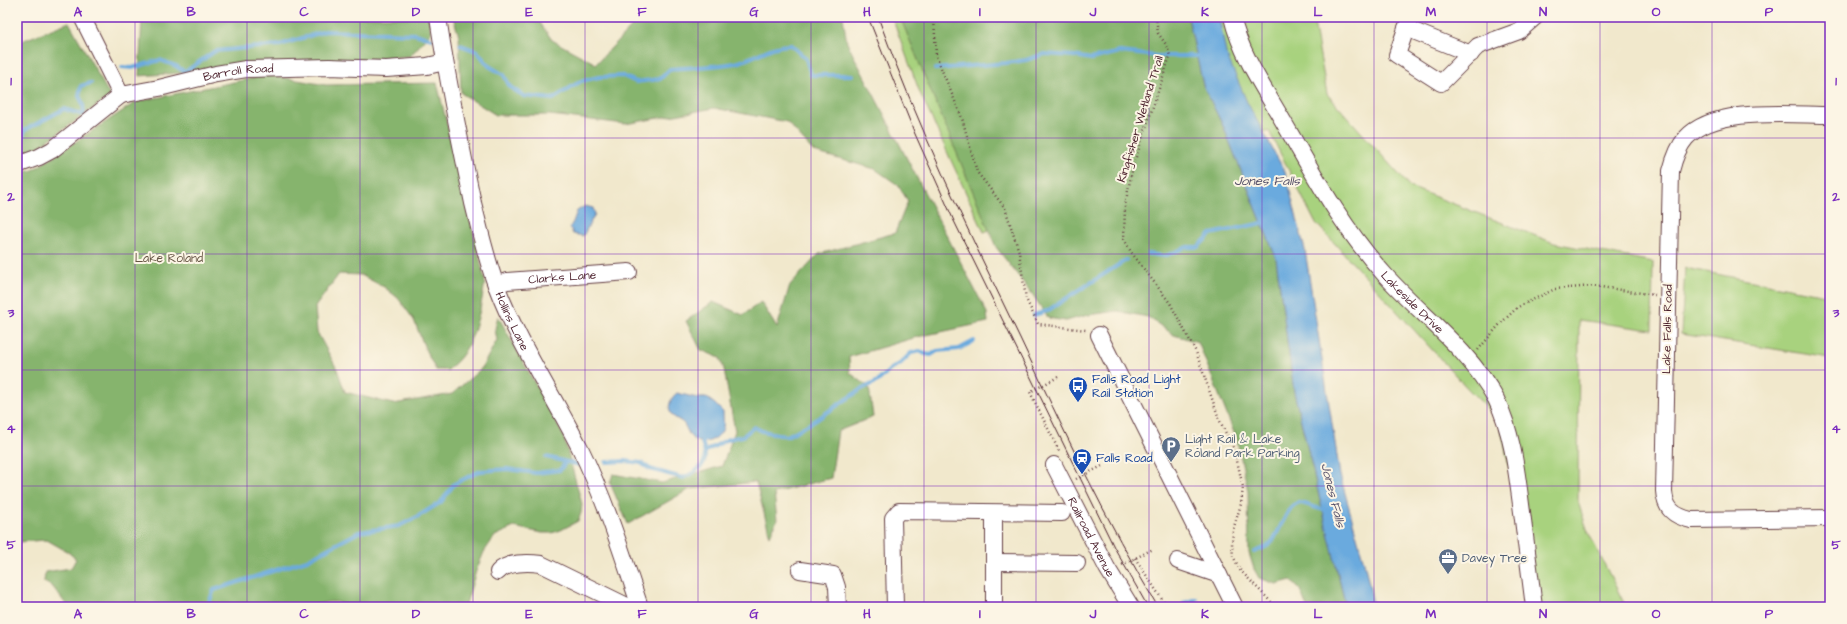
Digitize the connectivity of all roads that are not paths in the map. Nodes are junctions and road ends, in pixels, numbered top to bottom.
1 (82, 17) edge
2 (438, 17) edge
3 (1232, 17) edge
4 (1535, 17) edge
5 (1408, 22) edge
6 (1471, 54) junction
7 (445, 62) junction
8 (121, 95) junction
9 (1830, 115) edge
10 (17, 165) edge
11 (629, 272) dead end
12 (496, 285) junction
13 (1099, 335) dead end
14 (1054, 465) dead end
15 (994, 513) junction
16 (1062, 513) dead end
17 (1830, 518) edge
18 (1178, 561) dead end
19 (994, 562) junction
20 (1077, 563) dead end
21 (800, 570) dead end
22 (498, 572) dead end
23 (1219, 575) junction
24 (629, 607) edge
25 (640, 607) edge
26 (838, 607) edge
27 (895, 607) edge
28 (994, 607) edge
29 (1131, 607) edge
30 (1235, 607) edge
31 (1534, 607) edge

1 - 8 street
2 - 7 street, Hollins Lane
3 - 31 street, Lakeside Drive
4 - 6 street
5 - 6 street
5 - 6 street
7 - 8 street, Barroll Road
7 - 12 street, Hollins Lane
8 - 10 street
9 - 17 street, Lake Falls Road
11 - 12 street, Clarks Lane
12 - 25 street, Hollins Lane
13 - 23 street
14 - 29 street, Railroad Avenue
15 - 16 street
15 - 19 street
15 - 27 street
18 - 23 street
19 - 20 street
19 - 28 street
21 - 26 street
22 - 24 street
23 - 30 street

